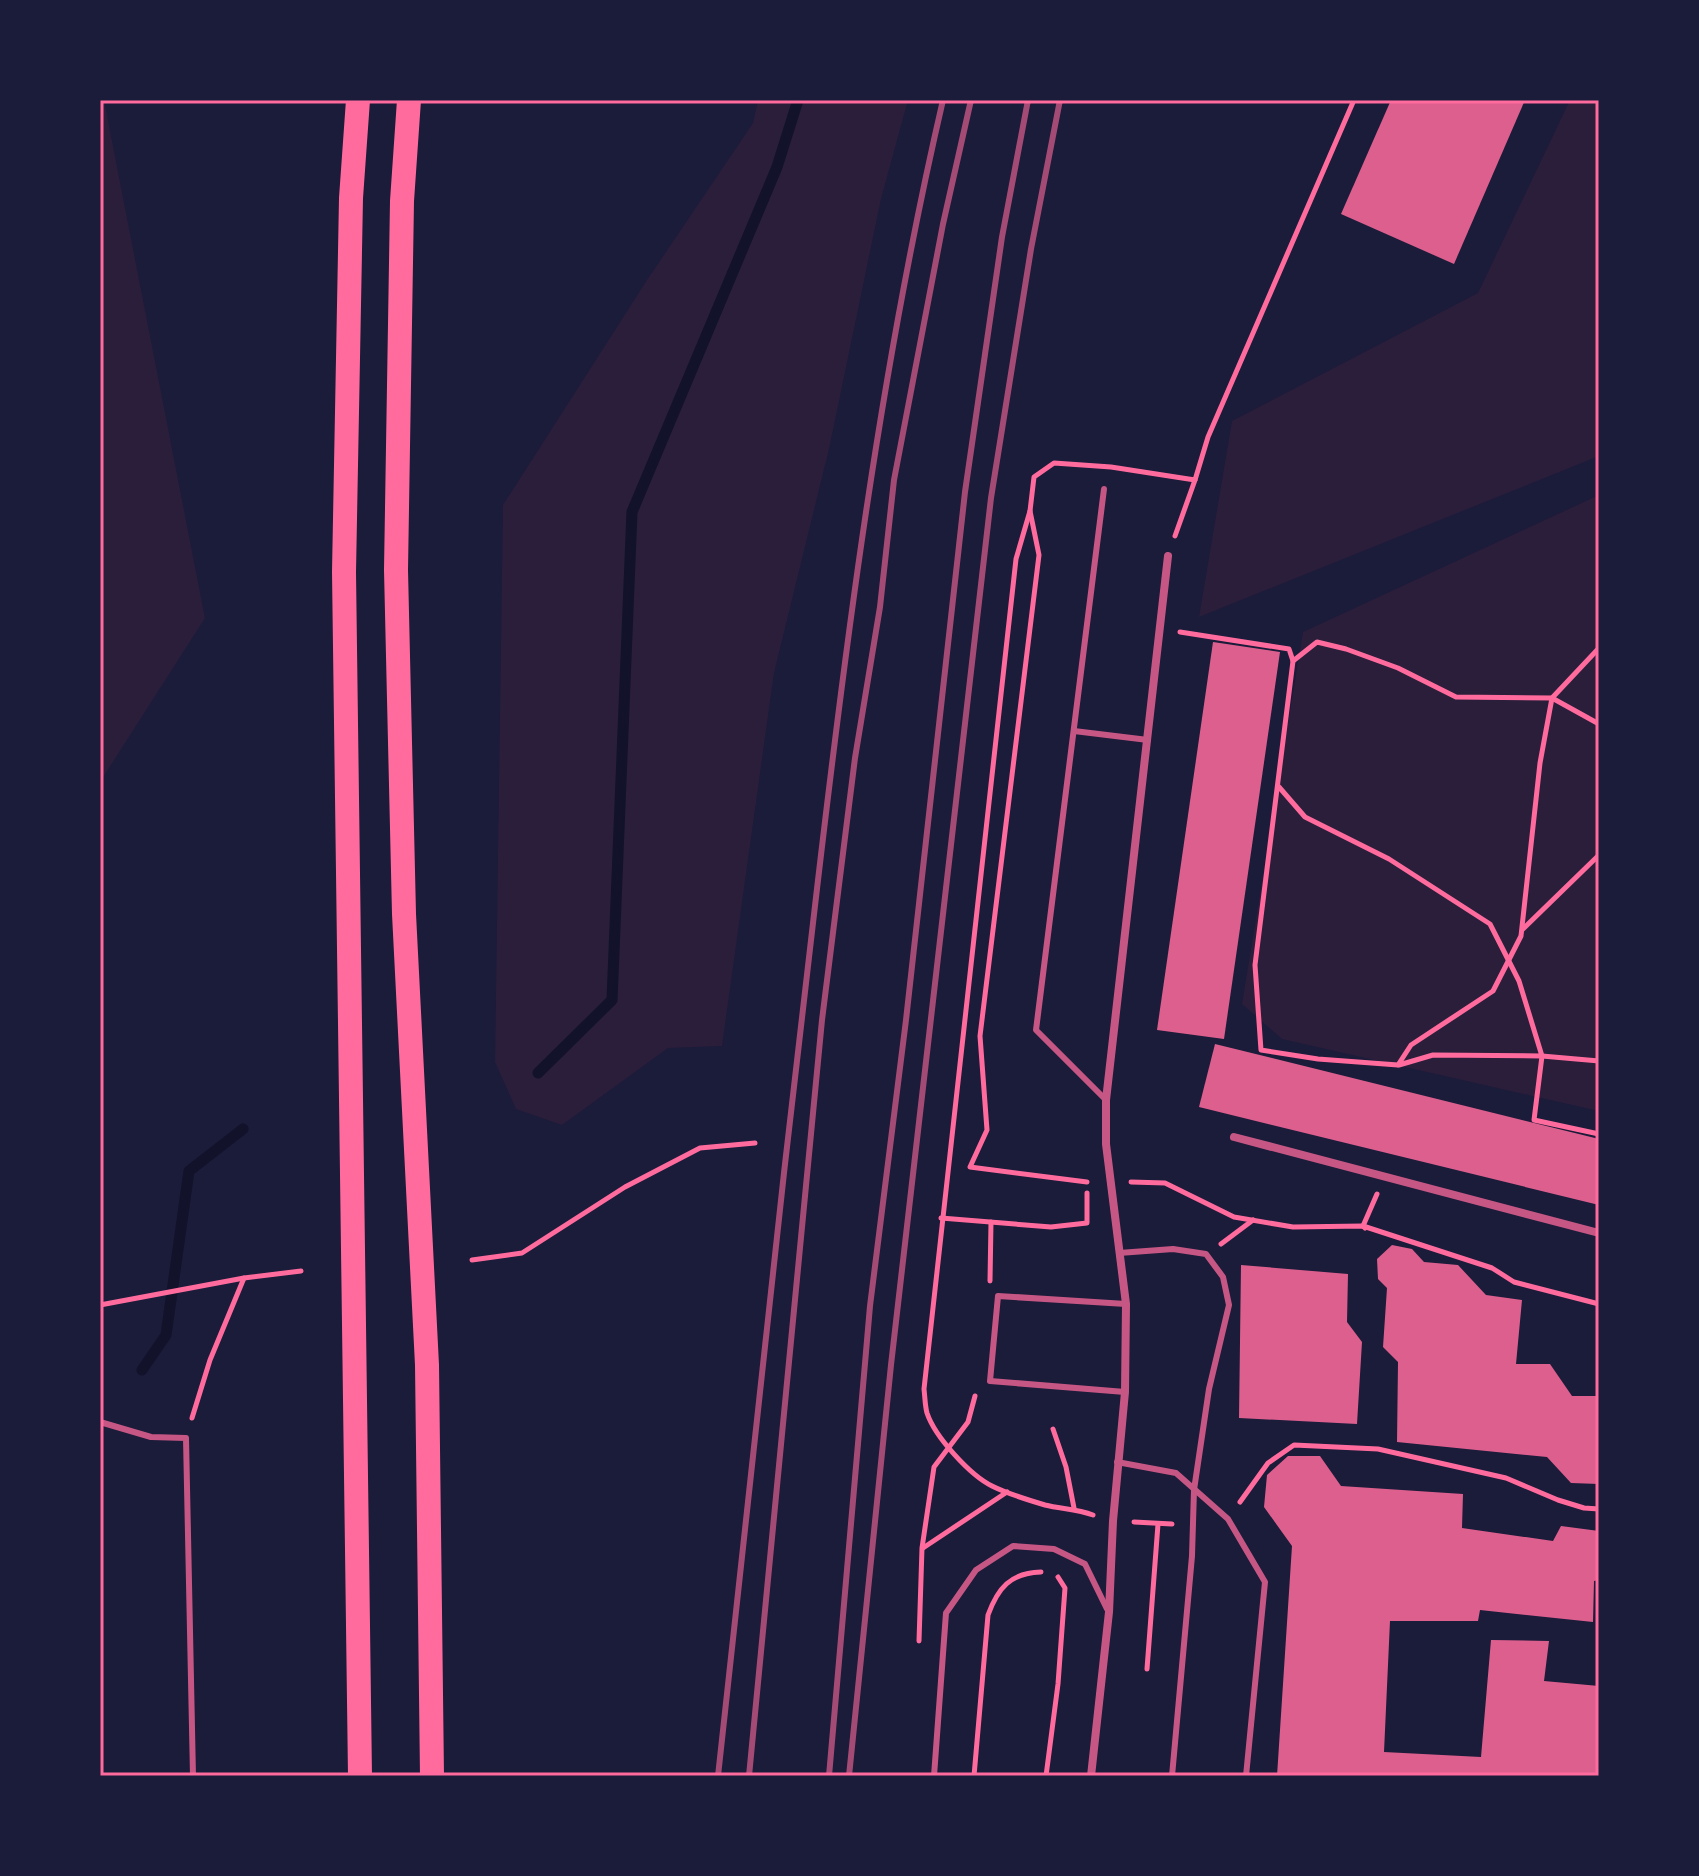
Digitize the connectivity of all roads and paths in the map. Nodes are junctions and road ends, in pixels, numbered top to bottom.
1 (358, 100) edge
2 (409, 100) edge
3 (1195, 480) dead end
4 (1104, 489) dead end
5 (1030, 511) dead end
6 (1168, 556) joint
7 (1161, 630) junction
8 (1599, 648) edge
9 (1293, 661) junction
10 (1552, 698) junction
11 (1599, 724) edge
12 (1074, 731) junction
13 (1148, 740) junction
14 (1278, 785) junction
15 (1599, 856) edge
16 (1522, 929) junction
17 (1508, 962) junction
18 (1542, 1056) junction
19 (1599, 1061) edge
20 (1398, 1065) junction
21 (1106, 1100) junction
22 (1599, 1134) edge
23 (1234, 1137) dead end
24 (755, 1143) dead end
25 (970, 1167) dead end
26 (1385, 1178) junction
27 (1087, 1182) junction
28 (1110, 1183) junction
29 (941, 1218) junction
30 (1253, 1220) junction
31 (991, 1222) junction
32 (1363, 1226) junction
33 (1369, 1231) dead end
34 (1599, 1233) edge
35 (1119, 1253) junction
36 (1206, 1254) junction
37 (472, 1260) dead end
38 (301, 1271) dead end
39 (244, 1278) junction
40 (998, 1296) junction
41 (1126, 1304) junction
42 (1599, 1304) edge
43 (100, 1305) edge
44 (990, 1381) junction
45 (1125, 1392) junction
46 (100, 1422) edge
47 (1053, 1429) dead end
48 (186, 1438) junction
49 (948, 1446) junction
50 (1117, 1462) junction
51 (1194, 1490) junction
52 (1248, 1491) dead end
53 (1007, 1492) junction
54 (1074, 1508) junction
55 (1599, 1509) edge
56 (1113, 1521) junction
57 (922, 1548) junction
58 (1109, 1612) junction
59 (919, 1641) dead end
60 (1147, 1669) dead end
61 (193, 1776) edge
62 (360, 1776) edge
63 (432, 1776) edge
64 (934, 1776) edge
65 (974, 1776) edge
66 (1046, 1776) edge
67 (1091, 1776) edge
68 (1172, 1776) edge
69 (1246, 1776) edge

1 - 62 highway
2 - 63 highway
3 - 6 path
4 - 12 lane
5 - 29 path
6 - 7 street
7 - 9 path
7 - 13 street
8 - 10 path
9 - 10 path
9 - 14 path
10 - 11 path
10 - 16 path
12 - 13 lane
12 - 21 lane
13 - 21 street
14 - 17 path
14 - 20 path
15 - 16 path
16 - 17 path
17 - 18 path
17 - 20 path
18 - 19 path
18 - 20 path
18 - 22 path
21 - 28 street
23 - 26 street
24 - 37 path
25 - 27 path
26 - 32 path
26 - 34 street
27 - 28 path
27 - 31 path
28 - 30 path
28 - 35 street
29 - 31 path
29 - 49 path
30 - 32 path
30 - 36 path
31 - 40 path
32 - 33 path
32 - 42 path
35 - 36 lane
35 - 41 street
36 - 51 lane
38 - 39 path
39 - 43 path
39 - 48 path
40 - 41 lane
40 - 44 lane
41 - 45 street
44 - 45 lane
44 - 49 path
45 - 50 street
46 - 48 lane
47 - 54 path
48 - 61 lane
49 - 53 path
49 - 57 path
50 - 51 lane
50 - 56 street
51 - 68 lane
51 - 69 lane
52 - 55 path
53 - 54 path
53 - 57 path
54 - 56 path
56 - 58 street
56 - 60 path
57 - 59 path
58 - 64 lane
58 - 67 street
65 - 66 path

